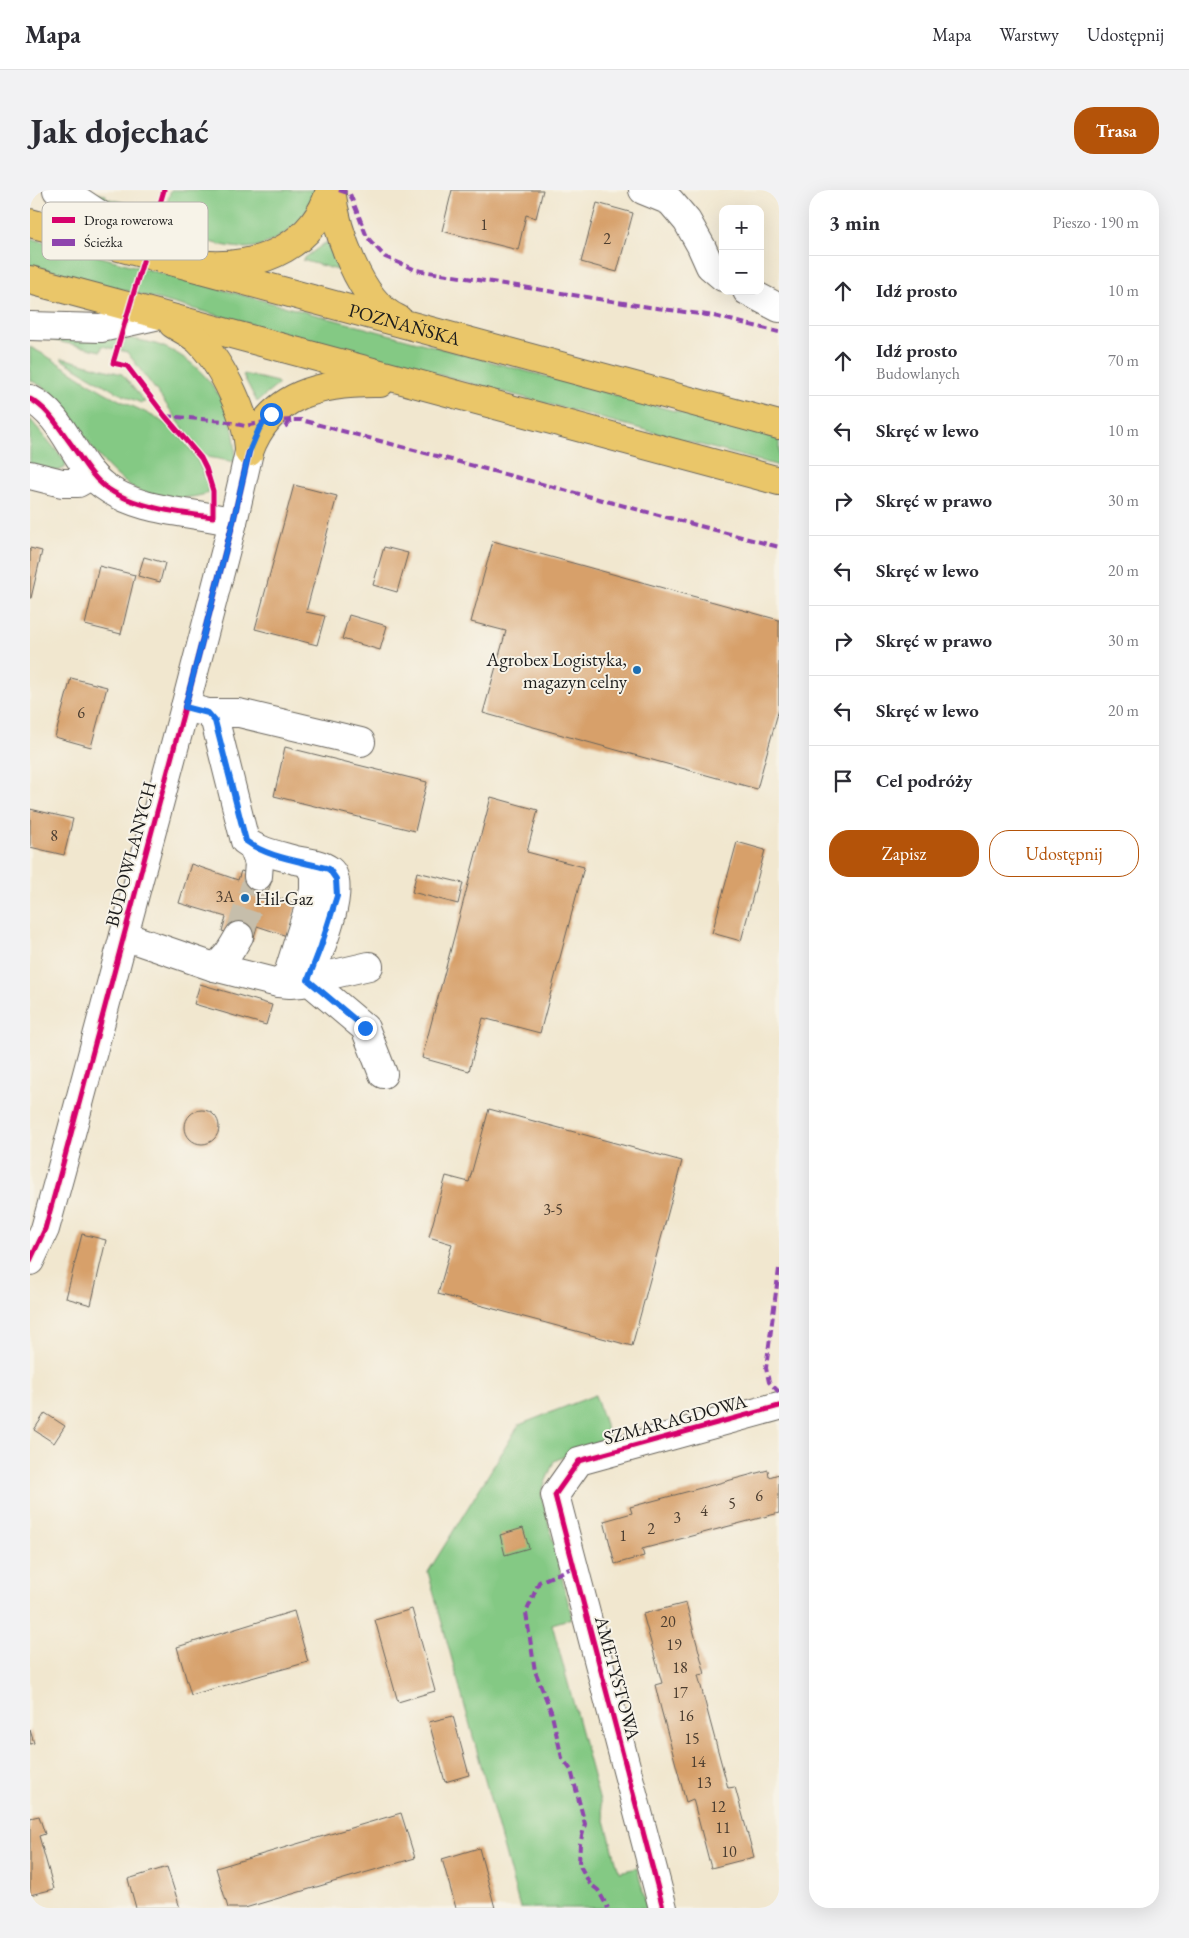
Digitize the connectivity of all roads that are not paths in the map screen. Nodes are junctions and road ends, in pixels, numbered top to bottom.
1 (56, 190) edge
2 (330, 190) edge
3 (643, 190) edge
4 (81, 202) edge
5 (169, 260) joint
6 (719, 274) edge
7 (30, 280) edge
8 (755, 295) edge
9 (779, 308) edge
10 (159, 315) junction
11 (411, 325) junction
12 (30, 326) edge
13 (438, 390) junction
14 (30, 399) edge
15 (779, 425) edge
16 (249, 452) junction
17 (92, 475) junction
18 (30, 476) edge
19 (779, 481) edge
20 (233, 522) junction
21 (196, 710) junction
22 (361, 742) dead end
23 (253, 847) junction
24 (308, 863) junction
25 (258, 876) tunnel mouth
26 (124, 936) junction
27 (239, 936) tunnel mouth
28 (214, 966) junction
29 (369, 966) dead end
30 (308, 980) junction
31 (278, 983) junction
32 (383, 1074) dead end
33 (30, 1261) edge
34 (779, 1406) edge
35 (579, 1461) joint
36 (663, 1908) edge

1 - 4 street
2 - 5 main road
2 - 11 main road
3 - 6 street
5 - 11 main road, POZNAŃSKA
7 - 10 main road
8 - 9 street
10 - 12 street
10 - 13 main road
10 - 16 main road
11 - 15 main road, POZNAŃSKA
13 - 16 main road
13 - 19 main road
14 - 17 street
16 - 20 street, BUDOWLANYCH
17 - 18 street
17 - 20 street
20 - 21 street, BUDOWLANYCH
21 - 22 street
21 - 23 street
21 - 26 street, BUDOWLANYCH
23 - 24 street
23 - 25 street
24 - 30 street
24 - 31 street
26 - 28 street
26 - 33 street, BUDOWLANYCH
27 - 28 street
28 - 31 street
29 - 30 street
30 - 31 street
30 - 32 street
34 - 35 street, SZMARAGDOWA
35 - 36 street, AMETYSTOWA

